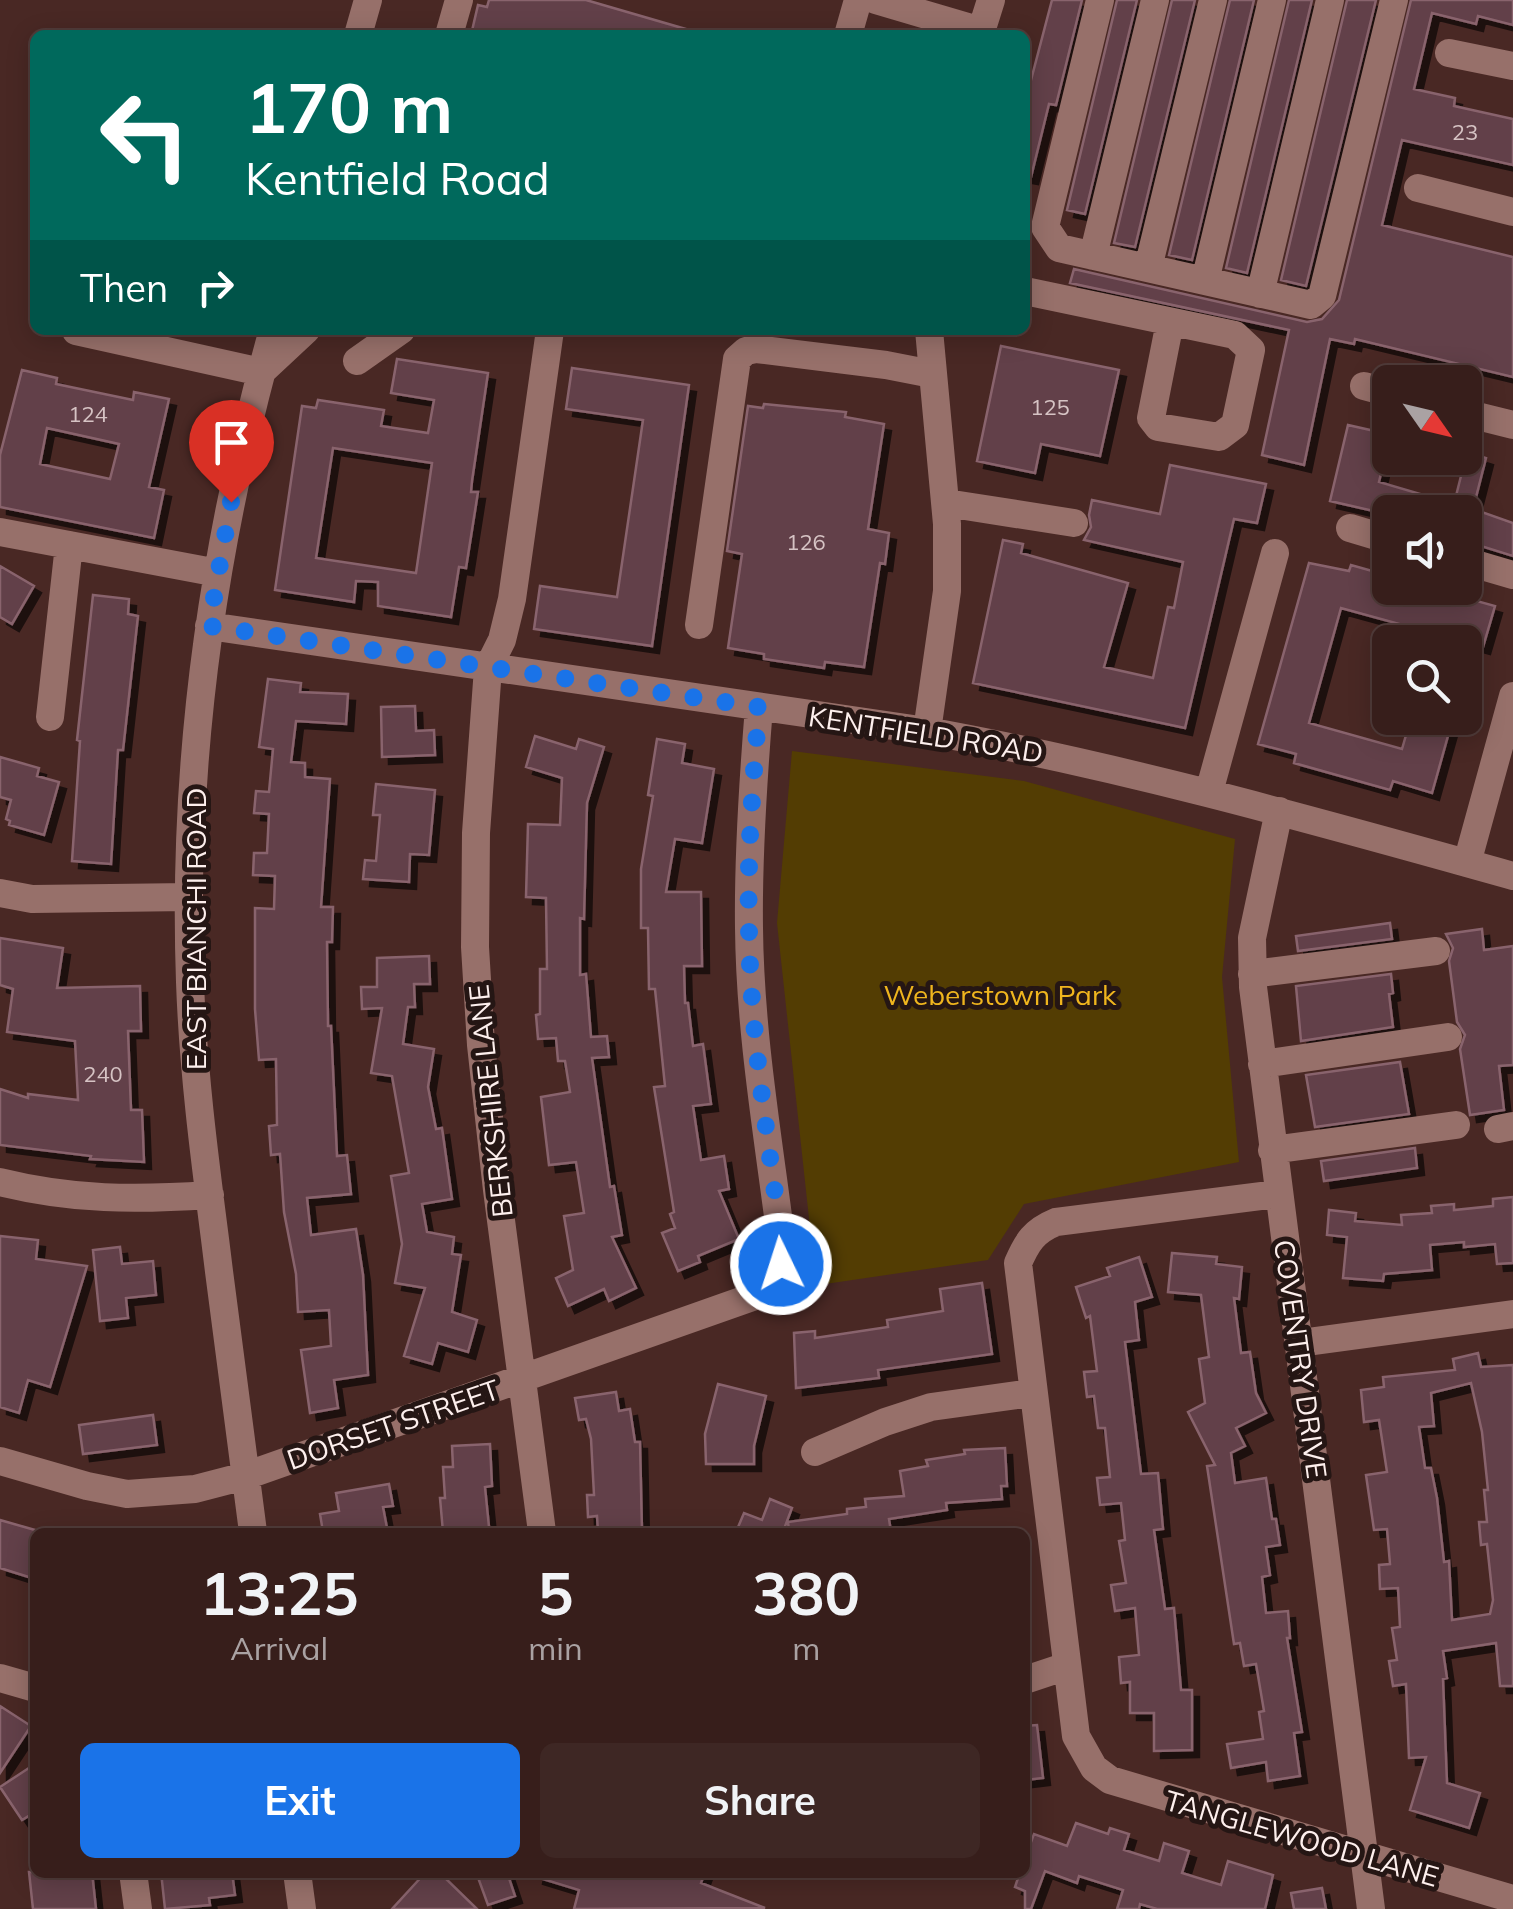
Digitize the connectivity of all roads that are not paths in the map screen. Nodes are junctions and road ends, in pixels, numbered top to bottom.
1 (368, 0) edge
2 (459, 0) edge
3 (858, 0) edge
4 (876, 0) edge
5 (991, 0) edge
6 (1100, 0) edge
7 (1155, 0) edge
8 (1213, 0) edge
9 (1272, 0) edge
10 (1330, 0) edge
11 (1394, 0) edge
12 (359, 30) edge
13 (450, 30) edge
14 (849, 30) edge
15 (971, 30) edge
16 (982, 30) edge
17 (1450, 53) dead end
18 (1513, 66) edge
19 (1418, 188) dead end
20 (1513, 212) edge
21 (1059, 248) junction
22 (1093, 256) junction
23 (1148, 268) junction
24 (1205, 281) junction
25 (1036, 293) edge
26 (1260, 294) junction
27 (1170, 322) junction
28 (98, 335) edge
29 (272, 335) edge
30 (301, 335) edge
31 (395, 335) edge
32 (549, 335) edge
33 (929, 335) edge
34 (358, 361) dead end
35 (261, 372) junction
36 (932, 374) junction
37 (1482, 417) edge
38 (1513, 425) edge
39 (946, 503) junction
40 (1074, 523) dead end
41 (1350, 528) dead end
42 (0, 532) edge
43 (1372, 535) edge
44 (69, 545) junction
45 (1275, 553) dead end
46 (1482, 566) edge
47 (218, 573) junction
48 (1513, 574) edge
49 (699, 625) dead end
50 (209, 626) junction
51 (488, 668) junction
52 (1513, 696) edge
53 (759, 707) junction
54 (50, 716) dead end
55 (927, 731) junction
56 (1208, 792) junction
57 (1279, 811) junction
58 (1467, 863) junction
59 (1513, 876) edge
60 (0, 893) edge
61 (189, 897) junction
62 (1436, 950) dead end
63 (1252, 974) junction
64 (1448, 1038) dead end
65 (1262, 1064) junction
66 (1456, 1125) dead end
67 (1272, 1150) junction
68 (0, 1182) edge
69 (1277, 1194) junction
70 (210, 1195) junction
71 (1513, 1314) edge
72 (1300, 1343) junction
73 (523, 1379) junction
74 (1032, 1394) junction
75 (815, 1452) dead end
76 (0, 1462) edge
77 (245, 1476) junction
78 (252, 1528) edge
79 (542, 1528) edge
80 (1067, 1666) junction
81 (0, 1678) edge
82 (1030, 1678) edge
83 (30, 1687) edge
84 (1364, 1857) junction
85 (134, 1878) edge
86 (298, 1878) edge
87 (1513, 1899) edge
88 (138, 1909) edge
89 (302, 1909) edge
90 (1371, 1909) edge

1 - 12 street
2 - 13 street
3 - 14 street
4 - 15 street
5 - 16 street
6 - 21 street
7 - 22 street
8 - 23 street
9 - 24 street
10 - 26 street
11 - 26 street
17 - 18 street
19 - 20 street
21 - 22 street
21 - 25 street
22 - 23 street
23 - 24 street
24 - 26 street
25 - 27 street
27 - 27 street
28 - 35 street
29 - 35 street, EAST BIANCHI ROAD
30 - 35 street
31 - 34 street
32 - 51 street, BERKSHIRE LANE
33 - 36 street
35 - 47 street, EAST BIANCHI ROAD
36 - 39 street
36 - 49 street
37 - 38 street
39 - 40 street
39 - 55 street
41 - 43 street
42 - 44 street
44 - 47 street
44 - 54 street
45 - 56 street
46 - 48 street
47 - 50 street, EAST BIANCHI ROAD
50 - 51 street, KENTFIELD ROAD
50 - 61 street, EAST BIANCHI ROAD
51 - 53 street, KENTFIELD ROAD
51 - 73 street, BERKSHIRE LANE
52 - 58 street
53 - 55 street, KENTFIELD ROAD
53 - 73 street, DORSET STREET
55 - 56 street, KENTFIELD ROAD
56 - 57 street, KENTFIELD ROAD
57 - 58 street, KENTFIELD ROAD
57 - 63 street, COVENTRY DRIVE
58 - 59 street, KENTFIELD ROAD
60 - 61 street
61 - 70 street, EAST BIANCHI ROAD
62 - 63 street
63 - 65 street, COVENTRY DRIVE
64 - 65 street
65 - 67 street, COVENTRY DRIVE
66 - 67 street
67 - 69 street, COVENTRY DRIVE
68 - 70 street
69 - 72 street, COVENTRY DRIVE
69 - 74 street
70 - 77 street, EAST BIANCHI ROAD
71 - 72 street
72 - 84 street, COVENTRY DRIVE
73 - 77 street, DORSET STREET
73 - 79 street, BERKSHIRE LANE
74 - 75 street
74 - 80 street
76 - 77 street, DORSET STREET
77 - 78 street, EAST BIANCHI ROAD
80 - 82 street
80 - 84 street, TANGLEWOOD LANE
81 - 83 street
84 - 87 street, TANGLEWOOD LANE
84 - 90 street, COVENTRY DRIVE
85 - 88 street
86 - 89 street

